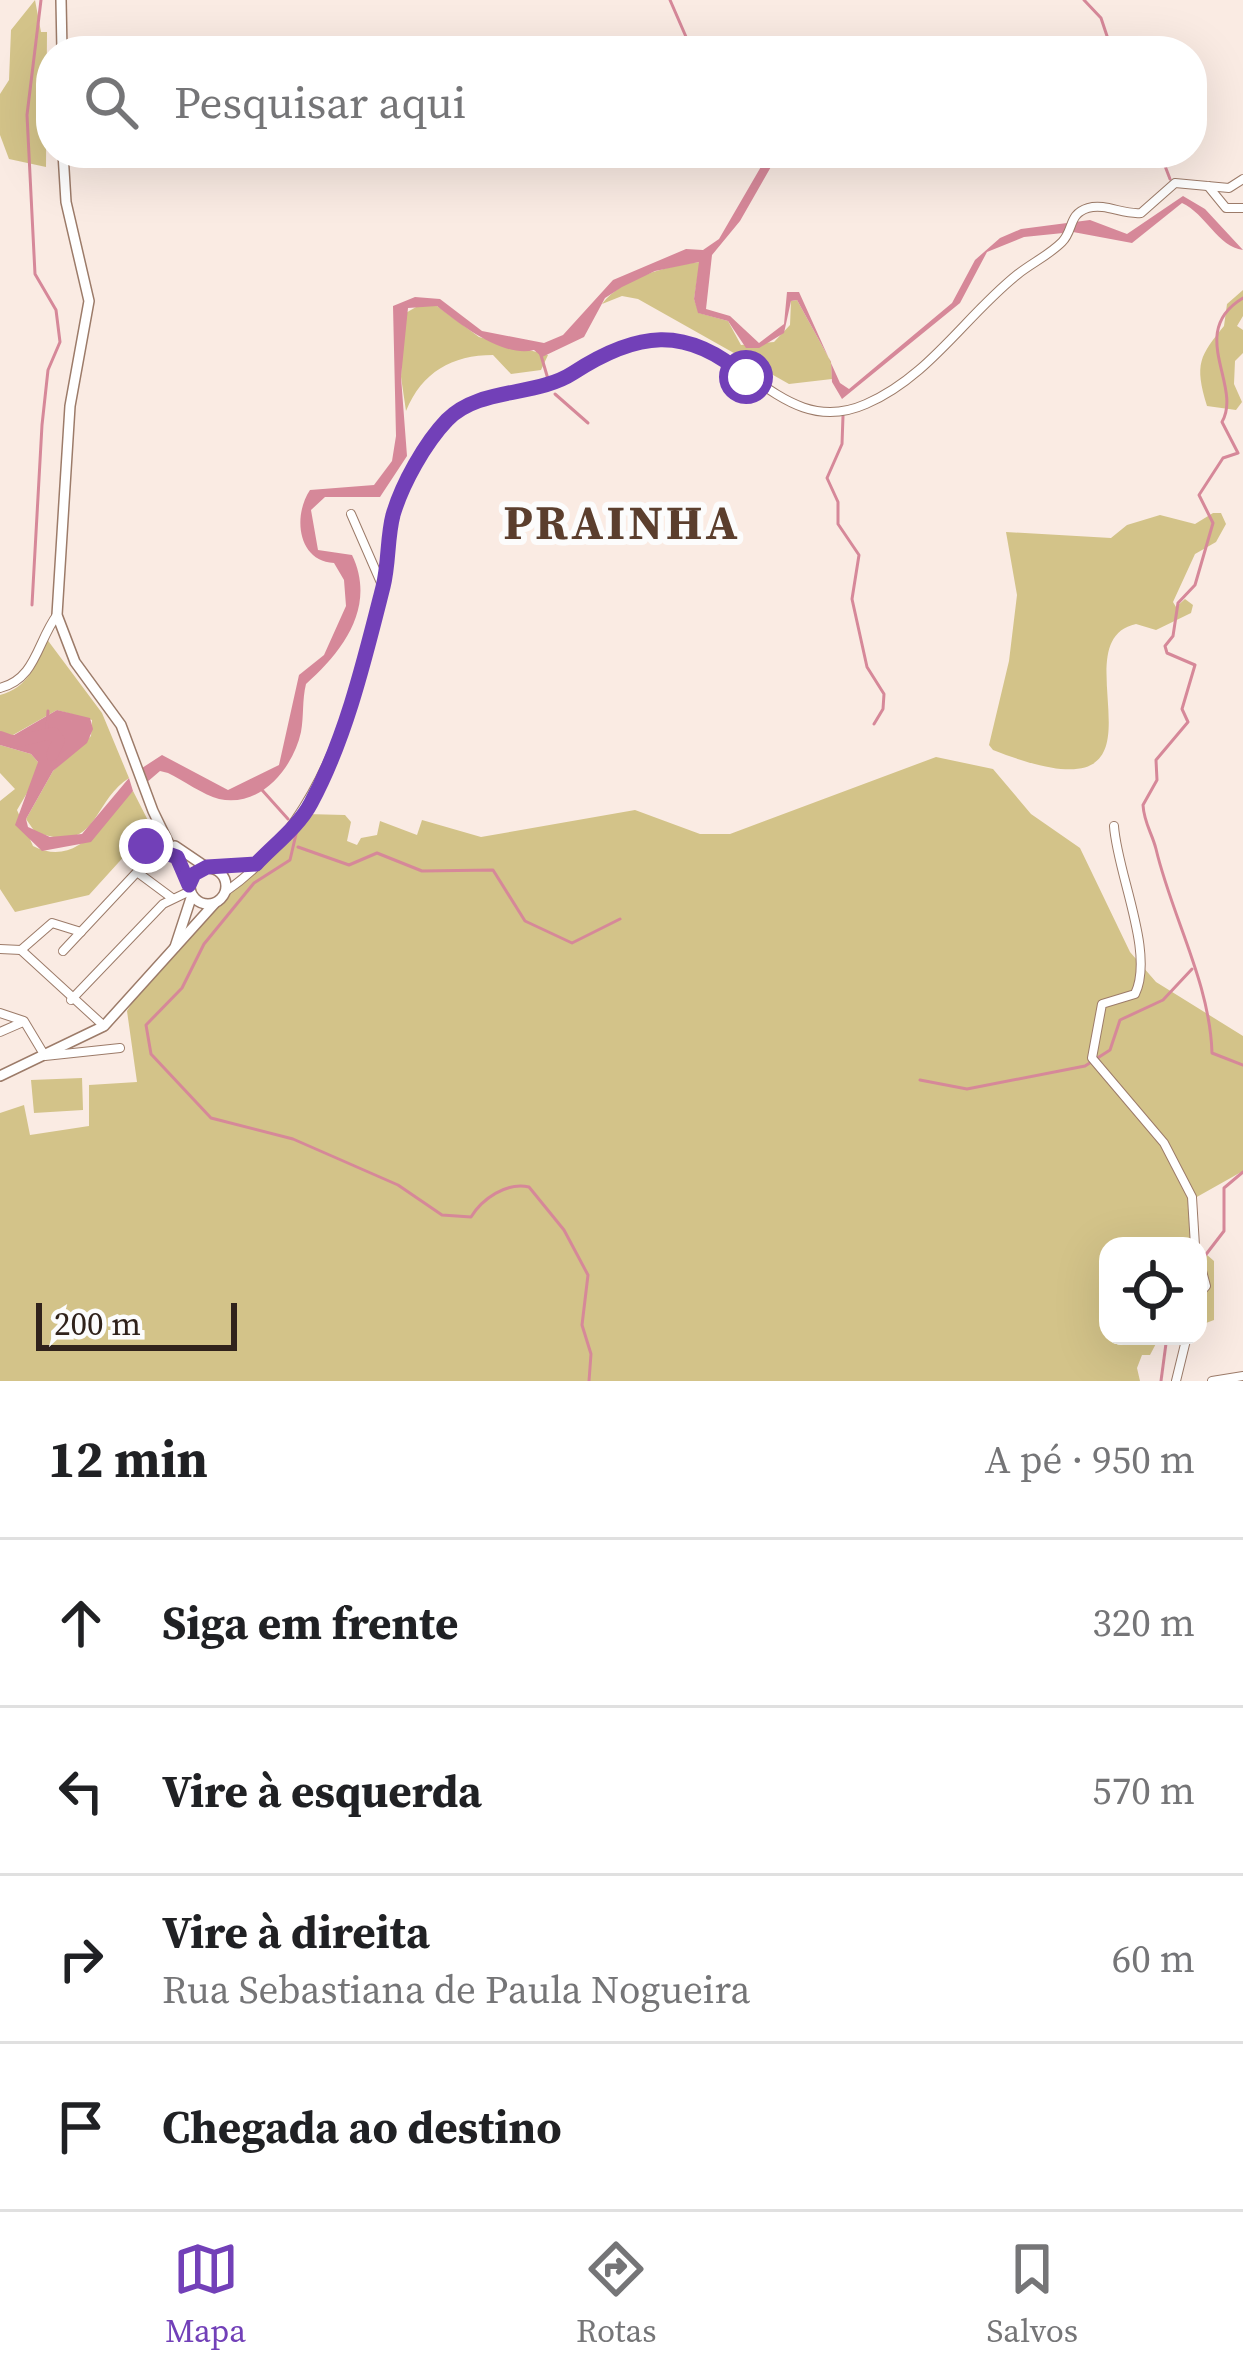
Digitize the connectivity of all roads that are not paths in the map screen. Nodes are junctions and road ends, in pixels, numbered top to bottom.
1 (61, 0) edge
2 (62, 36) edge
3 (64, 168) edge
4 (1243, 179) edge
5 (1208, 185) junction
6 (1243, 208) edge
7 (351, 514) dead end
8 (383, 586) junction
9 (57, 615) junction
10 (0, 688) edge
11 (1114, 826) dead end
12 (171, 842) junction
13 (146, 846) dead end
14 (177, 857) junction
15 (256, 864) junction
16 (211, 868) junction
17 (191, 890) junction
18 (225, 892) junction
19 (172, 898) junction
20 (215, 903) junction
21 (80, 932) junction
22 (0, 950) edge
23 (21, 950) junction
24 (174, 950) junction
25 (62, 951) dead end
26 (71, 1000) junction
27 (0, 1013) edge
28 (24, 1021) junction
29 (104, 1026) junction
30 (0, 1032) edge
31 (120, 1048) dead end
32 (45, 1056) junction
33 (0, 1076) edge
34 (1195, 1237) edge
35 (1185, 1345) edge
36 (1243, 1376) edge
37 (1176, 1381) edge
38 (1212, 1381) edge

1 - 2 main road
3 - 9 main road
4 - 5 street
5 - 6 street
5 - 8 street
7 - 8 street
8 - 15 street
9 - 10 street
9 - 12 main road
11 - 34 street
12 - 14 main road
12 - 16 main road
13 - 14 street
14 - 17 main road
15 - 16 street
15 - 18 street
16 - 17 main road
16 - 18 main road
17 - 19 street
17 - 20 main road
17 - 24 main road
18 - 20 main road
19 - 21 street
19 - 26 street
20 - 24 main road
21 - 23 street
21 - 25 street
22 - 23 street
23 - 26 street
24 - 29 main road
26 - 29 street
27 - 28 street
28 - 30 street
28 - 32 street
29 - 32 main road
31 - 32 street
32 - 33 main road
35 - 37 street
36 - 38 street

